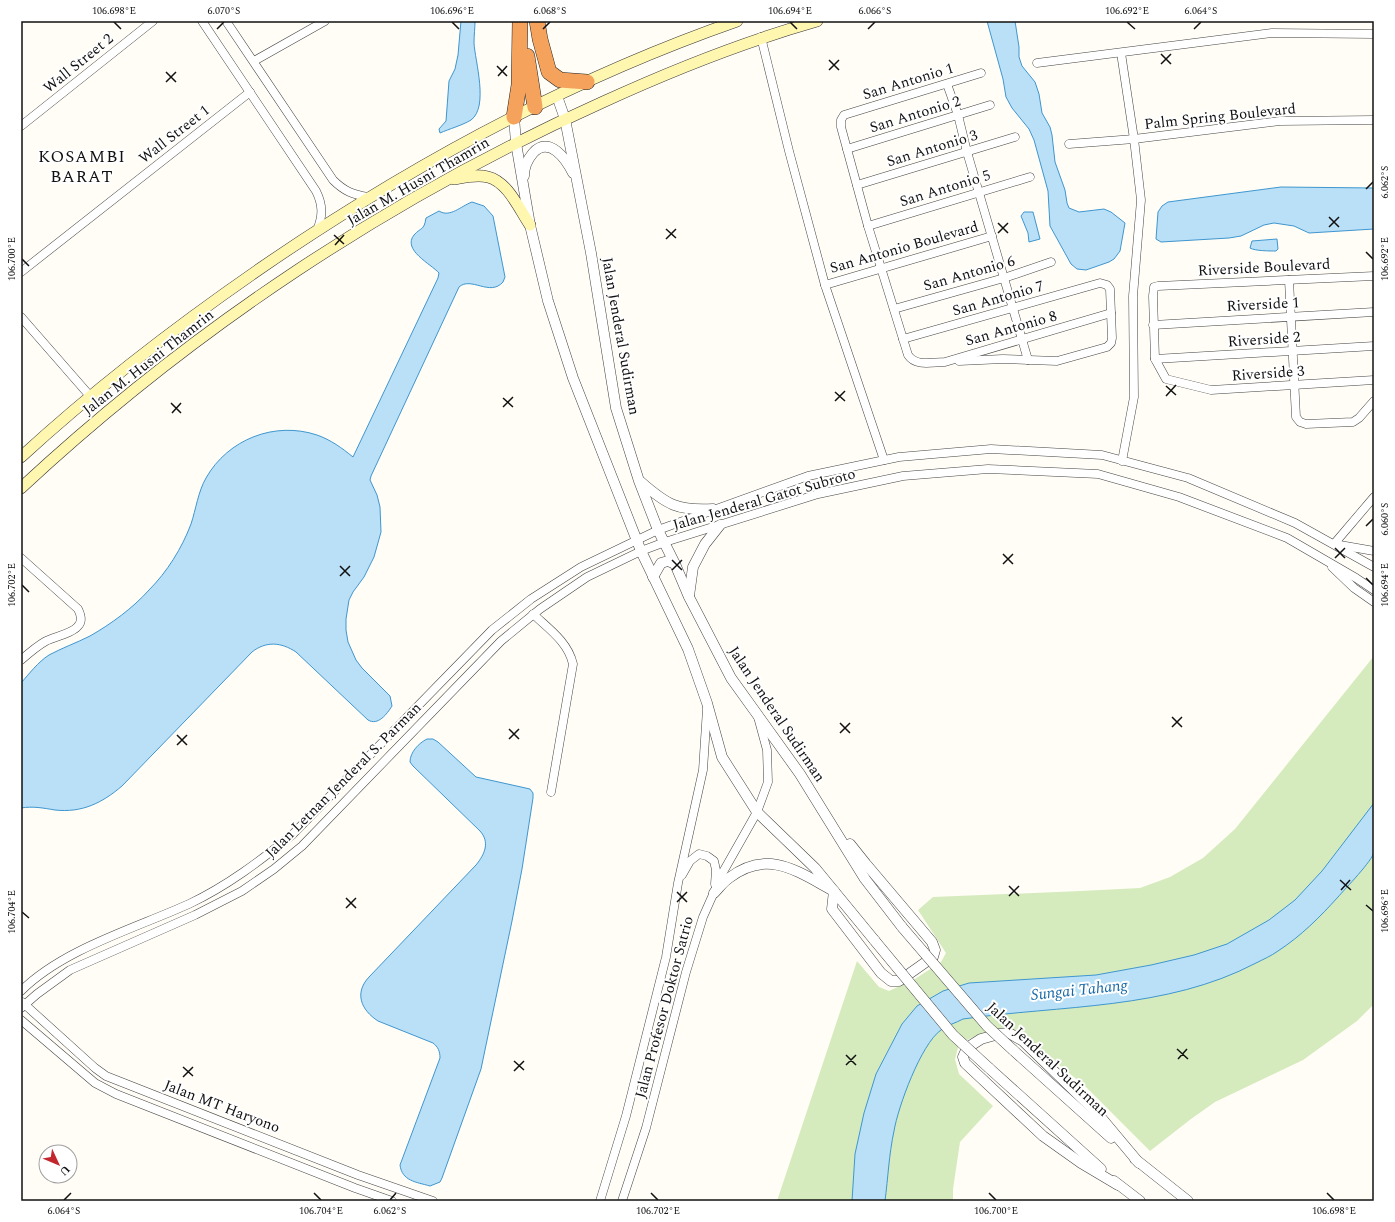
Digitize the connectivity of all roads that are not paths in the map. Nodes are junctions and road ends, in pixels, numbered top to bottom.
1 (153, 21) edge
2 (202, 21) edge
3 (226, 21) edge
4 (325, 21) edge
5 (520, 21) edge
6 (537, 21) edge
7 (737, 21) edge
8 (817, 21) edge
9 (1374, 34) edge
10 (761, 37) junction
11 (1121, 53) junction
12 (254, 61) junction
13 (1037, 63) dead end
14 (981, 73) dead end
15 (587, 82) junction
16 (947, 84) junction
17 (250, 92) junction
18 (557, 96) junction
19 (990, 106) dead end
20 (535, 107) junction
21 (958, 115) junction
22 (514, 117) junction
23 (565, 119) junction
24 (1374, 120) edge
25 (21, 126) edge
26 (1015, 137) dead end
27 (1134, 139) junction
28 (516, 143) junction
29 (1069, 144) dead end
30 (847, 150) junction
31 (967, 152) junction
32 (1030, 177) dead end
33 (445, 180) junction
34 (577, 180) junction
35 (857, 185) junction
36 (980, 192) junction
37 (524, 196) junction
38 (369, 197) junction
39 (530, 225) junction
40 (868, 226) junction
41 (317, 230) junction
42 (992, 236) junction
43 (1051, 262) dead end
44 (881, 268) junction
45 (21, 272) edge
46 (1374, 276) edge
47 (1004, 278) junction
48 (1289, 280) junction
49 (825, 285) junction
50 (1012, 308) junction
51 (894, 309) junction
52 (1374, 312) edge
53 (1111, 313) junction
54 (1290, 317) junction
55 (21, 318) edge
56 (1154, 325) junction
57 (903, 339) junction
58 (1022, 339) junction
59 (1374, 346) edge
60 (1292, 351) junction
61 (1028, 360) junction
62 (1155, 360) junction
63 (945, 362) junction
64 (1374, 380) edge
65 (1294, 385) junction
66 (90, 396) junction
67 (1374, 401) edge
68 (21, 457) edge
69 (884, 460) junction
70 (1122, 461) junction
71 (639, 481) junction
72 (21, 488) edge
73 (1374, 497) edge
74 (713, 509) junction
75 (720, 525) junction
76 (658, 530) junction
77 (637, 539) junction
78 (665, 542) junction
79 (1334, 544) junction
80 (641, 551) junction
81 (1374, 552) edge
82 (21, 558) edge
83 (1322, 558) junction
84 (675, 564) junction
85 (1374, 567) edge
86 (653, 577) junction
87 (1374, 590) edge
88 (689, 597) junction
89 (1374, 602) edge
90 (533, 614) junction
91 (21, 660) edge
92 (707, 703) junction
93 (756, 713) junction
94 (551, 792) dead end
95 (815, 799) junction
96 (757, 812) junction
97 (678, 883) junction
98 (834, 891) junction
99 (714, 893) junction
100 (21, 991) edge
101 (22, 1005) edge
102 (21, 1020) edge
103 (1140, 1163) junction
104 (1118, 1185) junction
105 (392, 1201) edge
106 (433, 1201) edge
107 (600, 1201) edge
108 (622, 1201) edge
109 (1140, 1201) edge
110 (1188, 1201) edge

1 - 25 street, Wall Street 2
2 - 17 street
3 - 12 street
4 - 12 street
5 - 20 highway
5 - 22 highway
6 - 15 highway
7 - 15 main road, Jalan M. Husni Thamrin
8 - 10 main road, Jalan M. Husni Thamrin
9 - 11 street
10 - 23 main road, Jalan M. Husni Thamrin
10 - 49 street
11 - 13 street
11 - 27 street
12 - 38 street
14 - 16 street, San Antonio 1
15 - 18 main road, Jalan M. Husni Thamrin
16 - 21 street
16 - 30 street, San Antonio 1
17 - 41 street
17 - 45 street, Wall Street 1
18 - 20 main road, Jalan M. Husni Thamrin
18 - 23 street, Jalan Jenderal Sudirman
19 - 21 street, San Antonio 2
20 - 22 main road, Jalan M. Husni Thamrin
21 - 30 street, San Antonio 2
21 - 31 street
22 - 28 street
22 - 38 main road, Jalan M. Husni Thamrin
23 - 28 main road, Jalan M. Husni Thamrin
23 - 34 street, Jalan Jenderal Sudirman
24 - 27 street, Palm Spring Boulevard
26 - 31 street, San Antonio 3
27 - 29 street, Palm Spring Boulevard
27 - 70 street
28 - 33 main road, Jalan M. Husni Thamrin
28 - 37 street
30 - 35 street
31 - 35 street, San Antonio 3
31 - 36 street
32 - 36 street, San Antonio 5
33 - 39 main road
33 - 72 main road, Jalan M. Husni Thamrin
34 - 37 street
34 - 71 street, Jalan Jenderal Sudirman
35 - 40 street
36 - 40 street, San Antonio 5
36 - 42 street
37 - 39 street
38 - 41 main road, Jalan M. Husni Thamrin
39 - 77 street
40 - 44 street
41 - 66 main road, Jalan M. Husni Thamrin
42 - 44 street, San Antonio Boulevard
42 - 47 street
43 - 47 street, San Antonio 6
44 - 49 street, San Antonio Boulevard
44 - 51 street
46 - 48 street, Riverside Boulevard
47 - 50 street
47 - 51 street, San Antonio 6
48 - 54 street
48 - 56 street, Riverside Boulevard
49 - 69 street
50 - 53 street, San Antonio 7
50 - 57 street, San Antonio 7
50 - 58 street
51 - 57 street
52 - 54 street, Riverside 1
53 - 58 street, San Antonio 8
53 - 61 street
54 - 56 street, Riverside 1
54 - 60 street
55 - 66 street
56 - 62 street
57 - 63 street, San Antonio 8
58 - 61 street
58 - 63 street, San Antonio 8
59 - 60 street, Riverside 2
60 - 62 street, Riverside 2
60 - 65 street
61 - 63 street
62 - 65 street, Riverside 3
64 - 65 street, Riverside 3
65 - 67 street
66 - 68 main road, Jalan M. Husni Thamrin
69 - 70 street, Jalan Jenderal Gatot Subroto
69 - 74 street, Jalan Jenderal Gatot Subroto
70 - 79 street, Jalan Jenderal Gatot Subroto
71 - 74 street
71 - 76 street, Jalan Jenderal Sudirman
73 - 79 street
74 - 76 street, Jalan Jenderal Gatot Subroto
75 - 78 street, Jalan Jenderal Gatot Subroto
75 - 83 street, Jalan Jenderal Gatot Subroto
75 - 88 street
76 - 77 street, Jalan Jenderal Gatot Subroto
76 - 78 street, Jalan Jenderal Sudirman
77 - 80 street
77 - 100 street, Jalan Letnan Jenderal S. Parman
78 - 80 street, Jalan Letnan Jenderal S. Parman
78 - 84 street, Jalan Jenderal Sudirman
79 - 81 street
79 - 85 street, Jalan Jenderal Gatot Subroto
80 - 86 street
80 - 90 street, Jalan Letnan Jenderal S. Parman
82 - 91 street
83 - 87 street, Jalan Jenderal Gatot Subroto
83 - 89 street
84 - 86 street
84 - 88 street, Jalan Jenderal Sudirman
86 - 92 street
88 - 93 street, Jalan Jenderal Sudirman
90 - 94 street
90 - 101 street, Jalan Letnan Jenderal S. Parman
92 - 96 street
92 - 97 street, Jalan Profesor Doktor Satrio
93 - 95 street, Jalan Jenderal Sudirman
93 - 96 street, Jalan Profesor Doktor Satrio
95 - 98 street
95 - 103 street, Jalan Jenderal Sudirman, bridge
96 - 98 street
96 - 99 street, Jalan Profesor Doktor Satrio
97 - 99 street
97 - 107 street, Jalan Profesor Doktor Satrio
98 - 99 street
98 - 104 street, bridge
99 - 108 street, Jalan Profesor Doktor Satrio
101 - 106 street, Jalan MT Haryono
102 - 105 street, Jalan MT Haryono
103 - 104 street
103 - 110 street, Jalan Jenderal Sudirman
104 - 109 street

